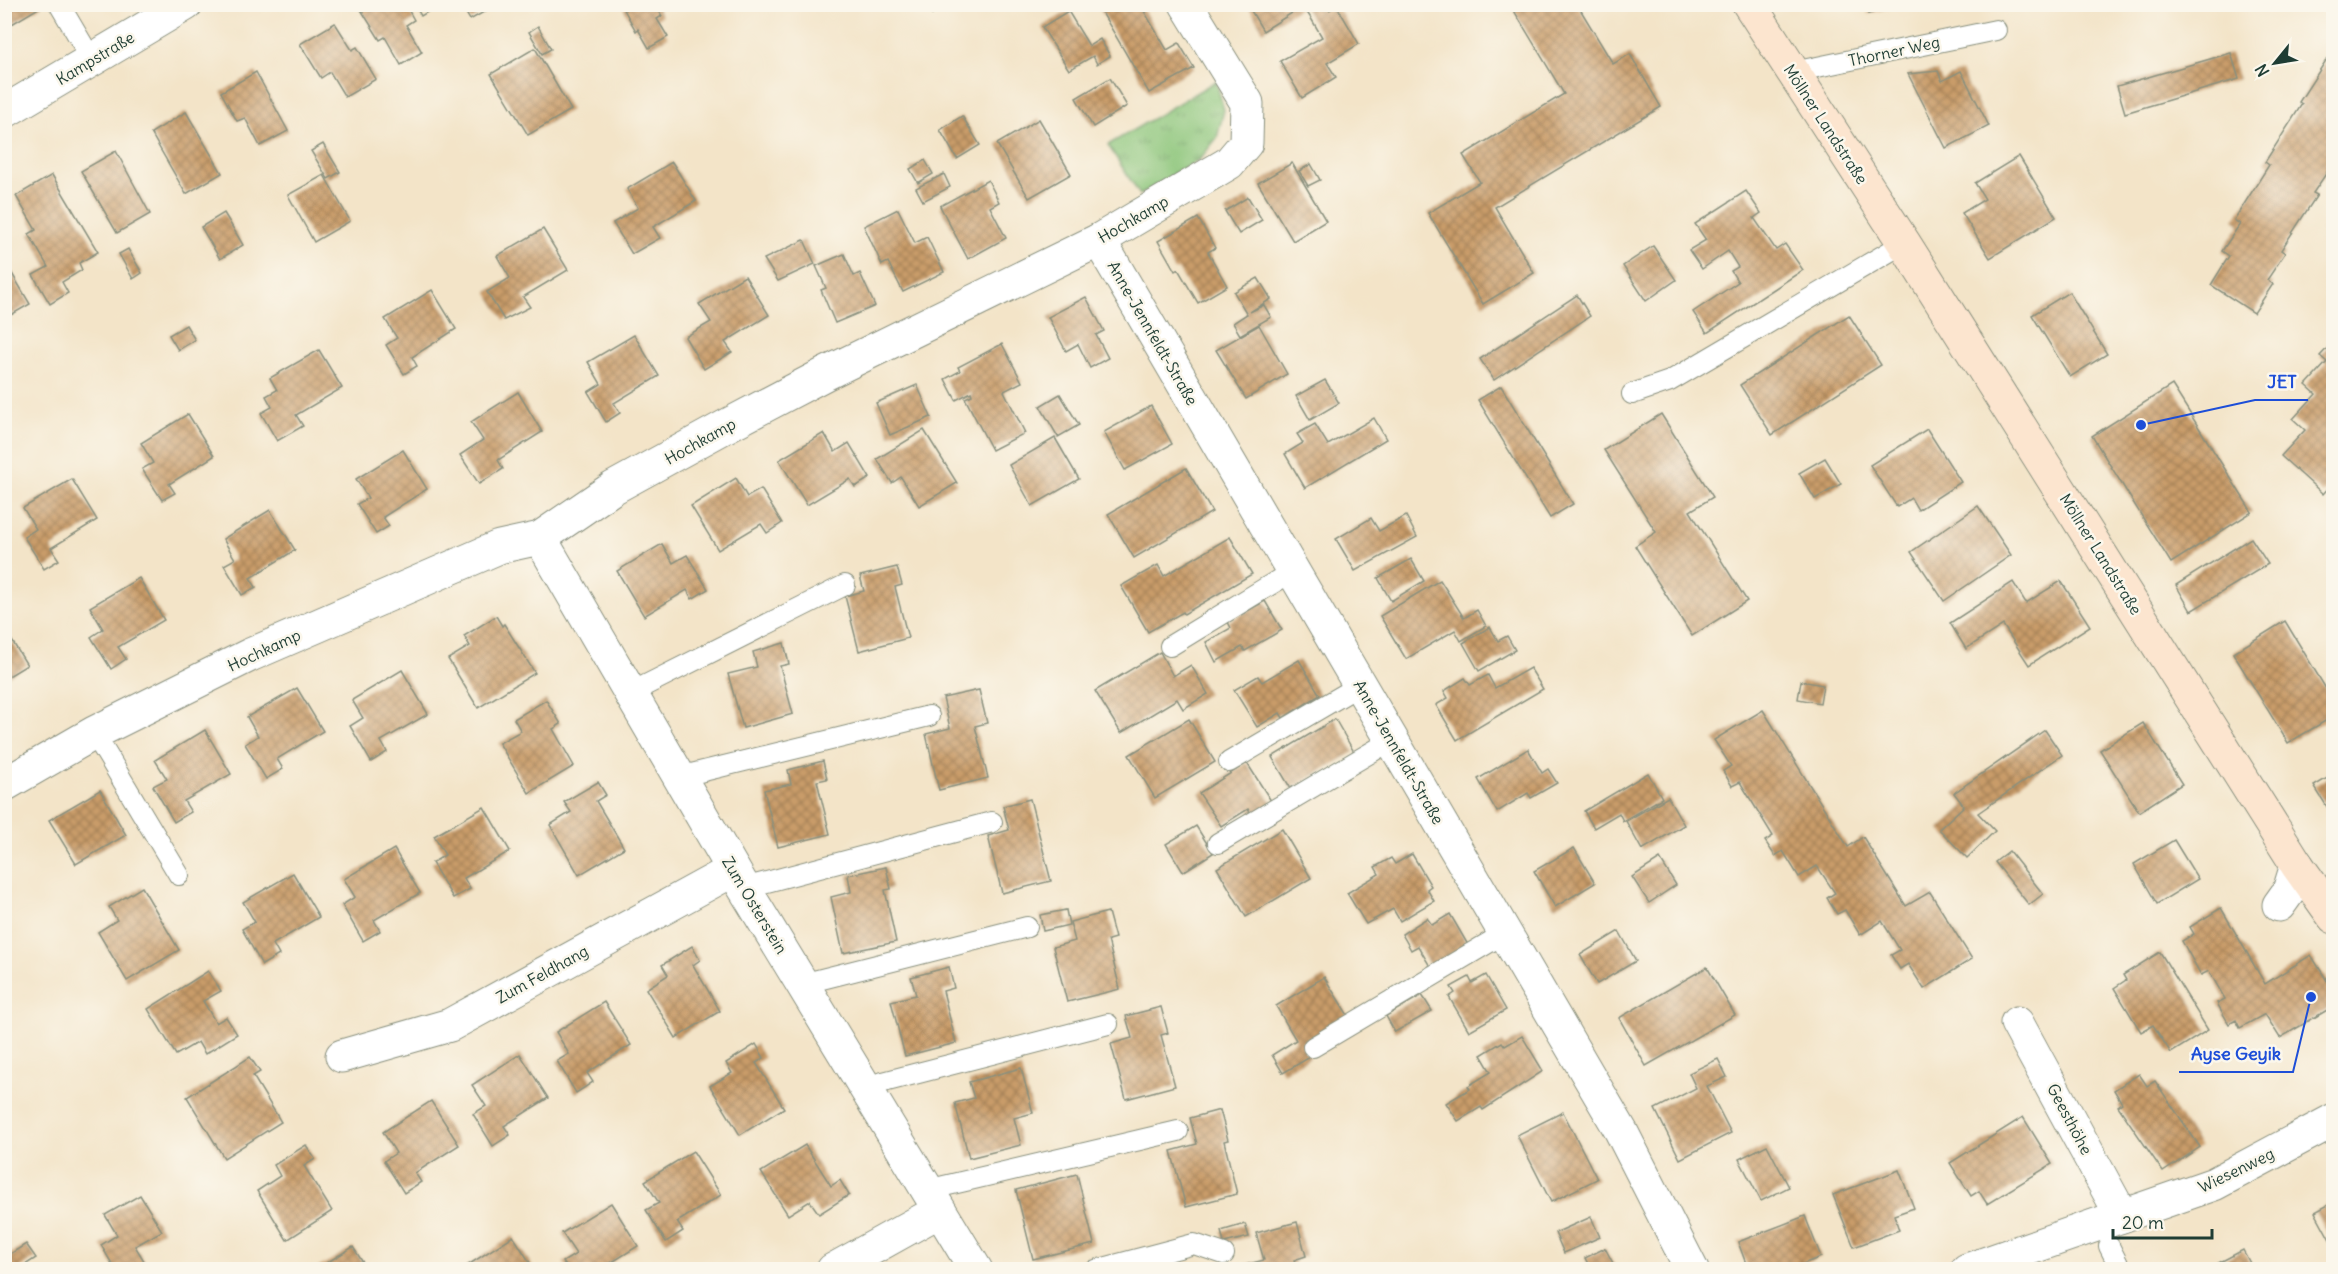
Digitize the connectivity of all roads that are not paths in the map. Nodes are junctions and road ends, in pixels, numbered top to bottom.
1 (59, 4) edge
2 (1186, 4) edge
3 (1749, 4) edge
4 (186, 5) edge
5 (1996, 30) dead end
6 (92, 60) junction
7 (1793, 72) junction
8 (4, 112) edge
9 (1099, 240) junction
10 (1904, 243) junction
11 (1632, 394) dead end
12 (540, 538) junction
13 (1293, 571) junction
14 (845, 585) dead end
15 (1170, 646) dead end
16 (1359, 685) junction
17 (630, 693) junction
18 (929, 716) dead end
19 (94, 733) junction
20 (1392, 740) junction
21 (1229, 762) dead end
22 (679, 777) junction
23 (4, 785) edge
24 (992, 822) dead end
25 (1218, 843) dead end
26 (2297, 865) junction
27 (179, 876) dead end
28 (739, 879) junction
29 (2279, 905) dead end
30 (2334, 917) edge
31 (1027, 927) dead end
32 (1505, 933) junction
33 (802, 984) junction
34 (2017, 1023) dead end
35 (1108, 1024) dead end
36 (1313, 1047) dead end
37 (342, 1056) dead end
38 (864, 1087) junction
39 (2330, 1114) edge
40 (1178, 1131) dead end
41 (933, 1201) junction
42 (2113, 1239) edge
43 (1224, 1254) dead end
44 (833, 1269) edge
45 (976, 1269) edge
46 (1096, 1269) edge
47 (1692, 1269) edge
48 (1967, 1269) edge

1 - 6 lane
2 - 9 street, Hochkamp
3 - 7 main road, Möllner Landstraße
4 - 6 street, Kampstraße
5 - 7 lane, Thorner Weg
6 - 8 street, Kampstraße
7 - 10 main road, Möllner Landstraße
9 - 12 street, Hochkamp
9 - 13 street, Anne-Jennfeldt-Straße
10 - 11 lane
10 - 26 main road, Möllner Landstraße
12 - 17 street, Zum Osterstein
12 - 19 street, Hochkamp
13 - 15 lane
13 - 16 street, Anne-Jennfeldt-Straße
14 - 17 lane
16 - 20 street, Anne-Jennfeldt-Straße
16 - 21 lane
17 - 22 street, Zum Osterstein
18 - 22 lane
19 - 23 street, Hochkamp
19 - 27 lane
20 - 25 lane
20 - 32 street, Anne-Jennfeldt-Straße
22 - 28 street, Zum Osterstein
24 - 28 lane
26 - 29 street
26 - 30 main road, Möllner Landstraße
28 - 33 street, Zum Osterstein
28 - 37 street, Zum Feldhang
31 - 33 lane
32 - 36 lane
32 - 47 street, Anne-Jennfeldt-Straße
33 - 38 street, Zum Osterstein
34 - 42 street, Geesthöhe
35 - 38 lane
38 - 41 street, Zum Osterstein
39 - 42 street, Wiesenweg
40 - 41 lane
41 - 44 street
41 - 45 street, Zum Osterstein
42 - 48 street, Wiesenweg
43 - 46 lane

